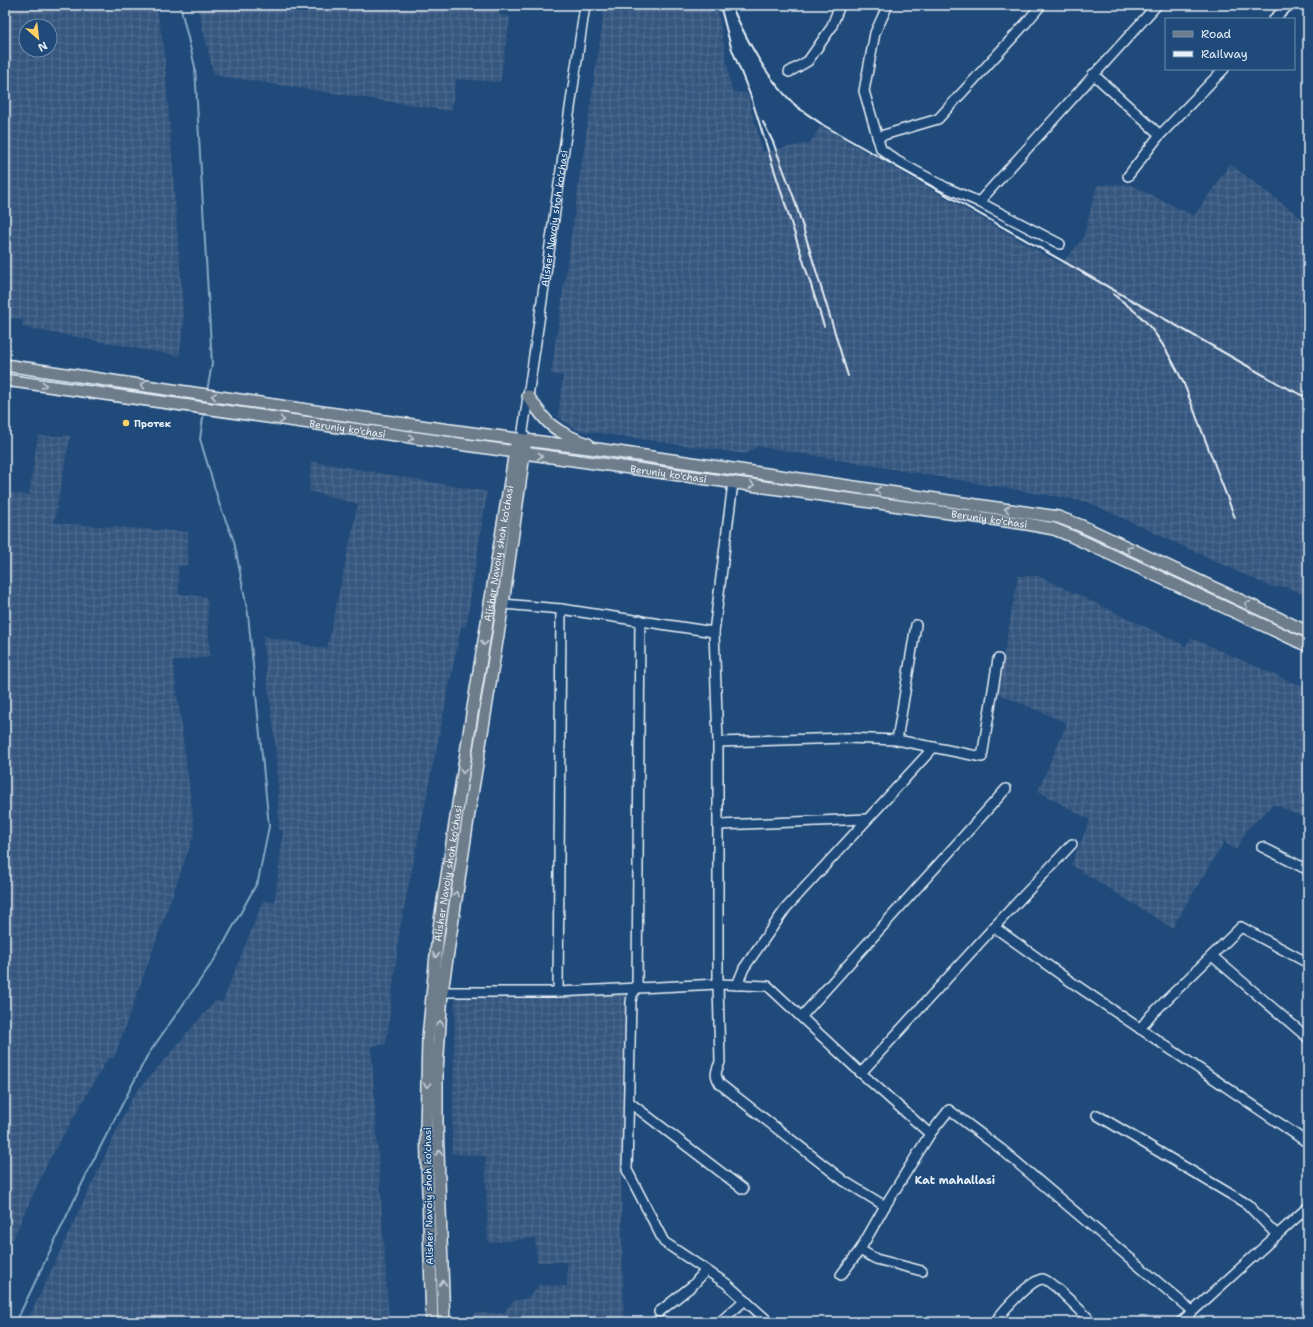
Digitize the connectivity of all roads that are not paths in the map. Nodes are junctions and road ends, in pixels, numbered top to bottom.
1 (585, 5) edge
2 (840, 5) edge
3 (888, 5) edge
4 (1041, 5) edge
5 (1156, 5) edge
6 (1289, 5) edge
7 (1275, 18) edge
8 (1223, 70) edge
9 (789, 72) dead end
10 (1093, 74) junction
11 (1160, 135) junction
12 (877, 137) junction
13 (1128, 176) dead end
14 (979, 202) junction
15 (1060, 244) dead end
16 (5, 365) edge
17 (102, 379) junction
18 (5, 380) edge
19 (100, 393) junction
20 (528, 396) junction
21 (522, 437) junction
22 (597, 449) junction
23 (519, 453) junction
24 (733, 483) junction
25 (503, 604) junction
26 (561, 609) junction
27 (1269, 614) junction
28 (640, 620) junction
29 (916, 625) dead end
30 (1264, 626) junction
31 (714, 632) junction
32 (1308, 632) edge
33 (1308, 646) edge
34 (998, 659) dead end
35 (897, 740) junction
36 (718, 742) junction
37 (934, 747) junction
38 (1006, 789) dead end
39 (867, 819) junction
40 (719, 825) junction
41 (1072, 844) dead end
42 (1262, 847) dead end
43 (1308, 870) edge
44 (994, 927) junction
45 (1212, 956) junction
46 (1308, 963) edge
47 (718, 984) junction
48 (737, 985) junction
49 (637, 988) junction
50 (442, 992) junction
51 (558, 992) junction
52 (802, 1016) junction
53 (1140, 1029) junction
54 (1308, 1038) edge
55 (861, 1073) junction
56 (629, 1102) junction
57 (1097, 1115) dead end
58 (930, 1134) junction
59 (1308, 1143) edge
60 (743, 1189) dead end
61 (885, 1206) junction
62 (1308, 1207) edge
63 (1277, 1235) junction
64 (860, 1250) junction
65 (706, 1270) junction
66 (922, 1271) dead end
67 (841, 1275) dead end
68 (744, 1300) junction
69 (659, 1312) dead end
70 (1192, 1312) junction
71 (432, 1322) edge
72 (444, 1322) edge
73 (720, 1322) edge
74 (769, 1322) edge
75 (995, 1322) edge
76 (1092, 1322) edge
77 (1181, 1322) edge

1 - 20 street, Alisher Navoiy shoh ko'chasi
2 - 9 street
3 - 12 street
4 - 12 street
5 - 10 street
6 - 7 street
8 - 11 street
10 - 11 street
10 - 14 street
11 - 13 street
12 - 14 street
14 - 15 street
16 - 17 main road, Beruniy ko'chasi
17 - 19 main road
21 -> 17 main road, Beruniy ko'chasi
18 -> 19 main road, Beruniy ko'chasi
19 -> 23 main road, Beruniy ko'chasi
20 - 21 street, Alisher Navoiy shoh ko'chasi
20 - 22 main road
21 - 22 main road, Beruniy ko'chasi
21 - 23 main road, Alisher Navoiy shoh ko'chasi
27 -> 22 main road, Beruniy ko'chasi
23 -> 24 main road, Beruniy ko'chasi
23 - 25 main road, Alisher Navoiy shoh ko'chasi
23 -> 71 main road, Alisher Navoiy shoh ko'chasi
24 -> 30 main road, Beruniy ko'chasi
24 - 31 street
25 - 26 street
50 -> 25 main road, Alisher Navoiy shoh ko'chasi
26 - 28 street
26 - 51 street
27 - 30 main road
27 - 32 main road, Beruniy ko'chasi
28 - 31 street
28 - 49 street
29 - 35 street
30 - 33 main road, Beruniy ko'chasi
31 - 36 street
34 - 37 street
35 - 36 street
35 - 37 street
36 - 40 street
37 - 39 street
38 - 52 street
39 - 40 street
39 - 48 street
40 - 47 street
41 - 44 street
42 - 43 street
44 - 53 street
44 - 55 street
45 - 46 street
45 - 53 street
45 - 54 street
47 - 48 street
47 - 49 street
47 - 61 street
48 - 52 street
49 - 51 street
49 - 56 street
50 - 51 street
72 -> 50 main road, Alisher Navoiy shoh ko'chasi
52 - 55 street
53 - 59 street
55 - 58 street
56 - 60 street
56 - 65 street
57 - 63 street
58 - 61 street
58 - 70 street
61 - 64 street
62 - 63 street
63 - 70 street
64 - 66 street
64 - 67 street
65 - 68 street
65 - 69 street
68 - 73 street
68 - 74 street
70 - 77 street
75 - 76 street

